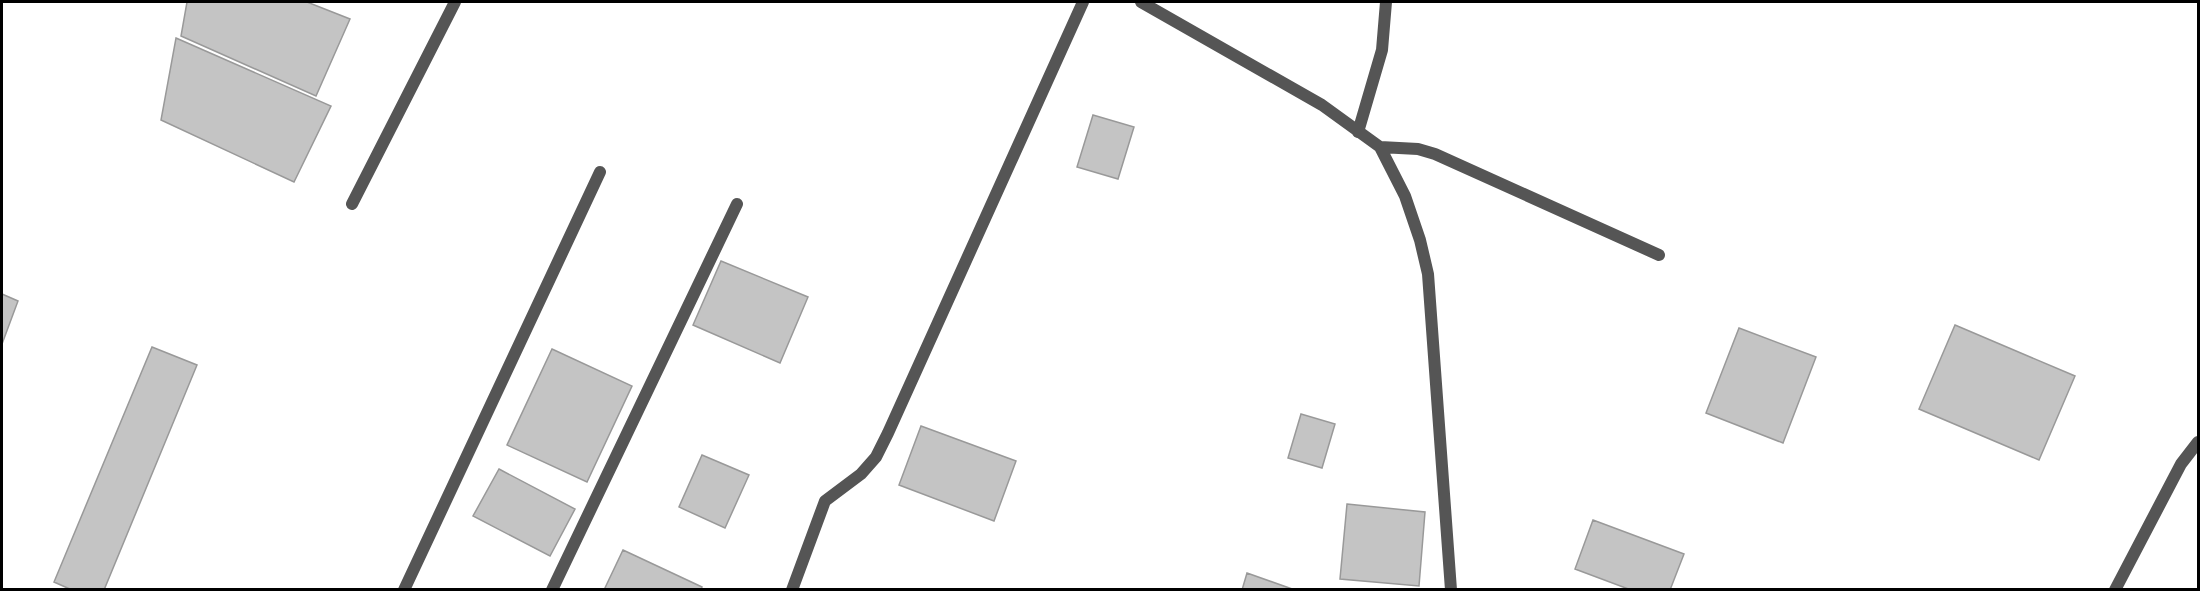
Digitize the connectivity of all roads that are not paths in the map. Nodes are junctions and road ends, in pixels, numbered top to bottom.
1 (455, 2) edge
2 (1083, 2) edge
3 (1141, 2) edge
4 (1386, 2) edge
5 (1358, 132) junction
6 (1380, 147) junction
7 (600, 172) dead end
8 (352, 204) dead end
9 (737, 204) dead end
10 (1659, 255) dead end
11 (2199, 442) edge
12 (404, 590) edge
13 (552, 590) edge
14 (792, 590) edge
15 (1451, 590) edge
16 (2115, 590) edge

1 - 8 street
2 - 14 street
3 - 5 street
4 - 5 street
5 - 6 street
6 - 10 street
6 - 15 street
7 - 12 street
9 - 13 street
11 - 16 street

